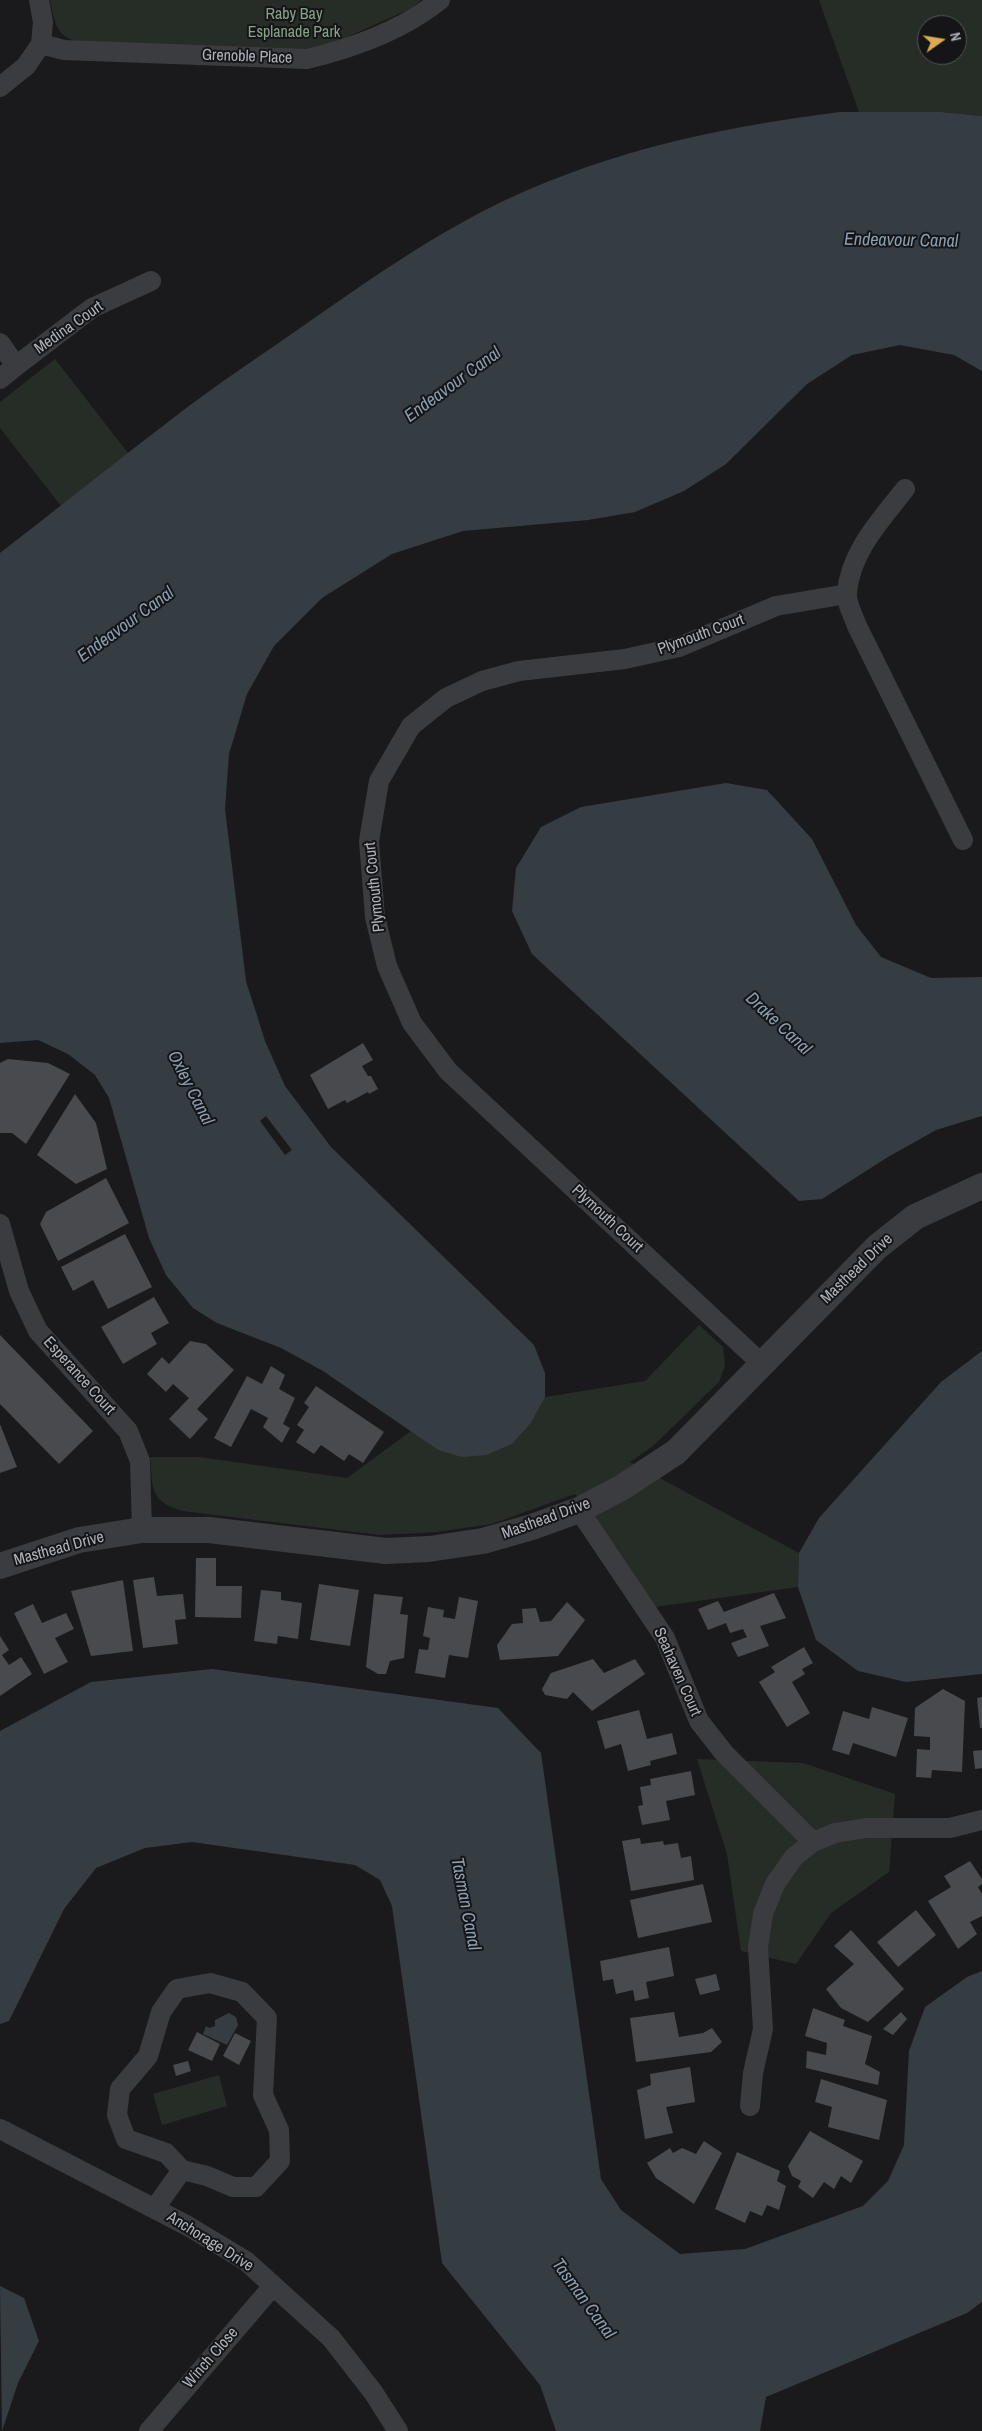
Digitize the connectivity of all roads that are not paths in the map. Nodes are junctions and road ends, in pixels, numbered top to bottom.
1 (39, 0) edge
2 (440, 0) edge
3 (41, 44) junction
4 (0, 87) edge
5 (151, 281) dead end
6 (0, 343) edge
7 (16, 366) junction
8 (0, 379) edge
9 (905, 490) dead end
10 (847, 594) junction
11 (963, 840) dead end
12 (982, 1186) edge
13 (0, 1224) edge
14 (762, 1364) junction
15 (579, 1510) junction
16 (142, 1530) junction
17 (0, 1566) edge
18 (982, 1820) edge
19 (813, 1842) junction
20 (750, 2106) dead end
21 (0, 2129) edge
22 (182, 2170) junction
23 (155, 2208) junction
24 (273, 2286) junction
25 (149, 2431) edge
26 (398, 2431) edge

1 - 3 street
2 - 3 street, Grenoble Place
3 - 4 street
5 - 7 street, Medina Court
6 - 7 street
7 - 8 street, Medina Court
9 - 10 street
10 - 11 street
10 - 14 street, Plymouth Court
12 - 14 street, Masthead Drive
13 - 16 street, Esperance Court
14 - 15 street, Masthead Drive
15 - 16 street, Masthead Drive
15 - 19 street, Seahaven Court
16 - 17 street, Masthead Drive
18 - 19 street
19 - 20 street
21 - 23 street, Anchorage Drive
22 - 22 street
22 - 23 street
23 - 24 street, Anchorage Drive
24 - 25 street, Winch Close
24 - 26 street, Anchorage Drive

